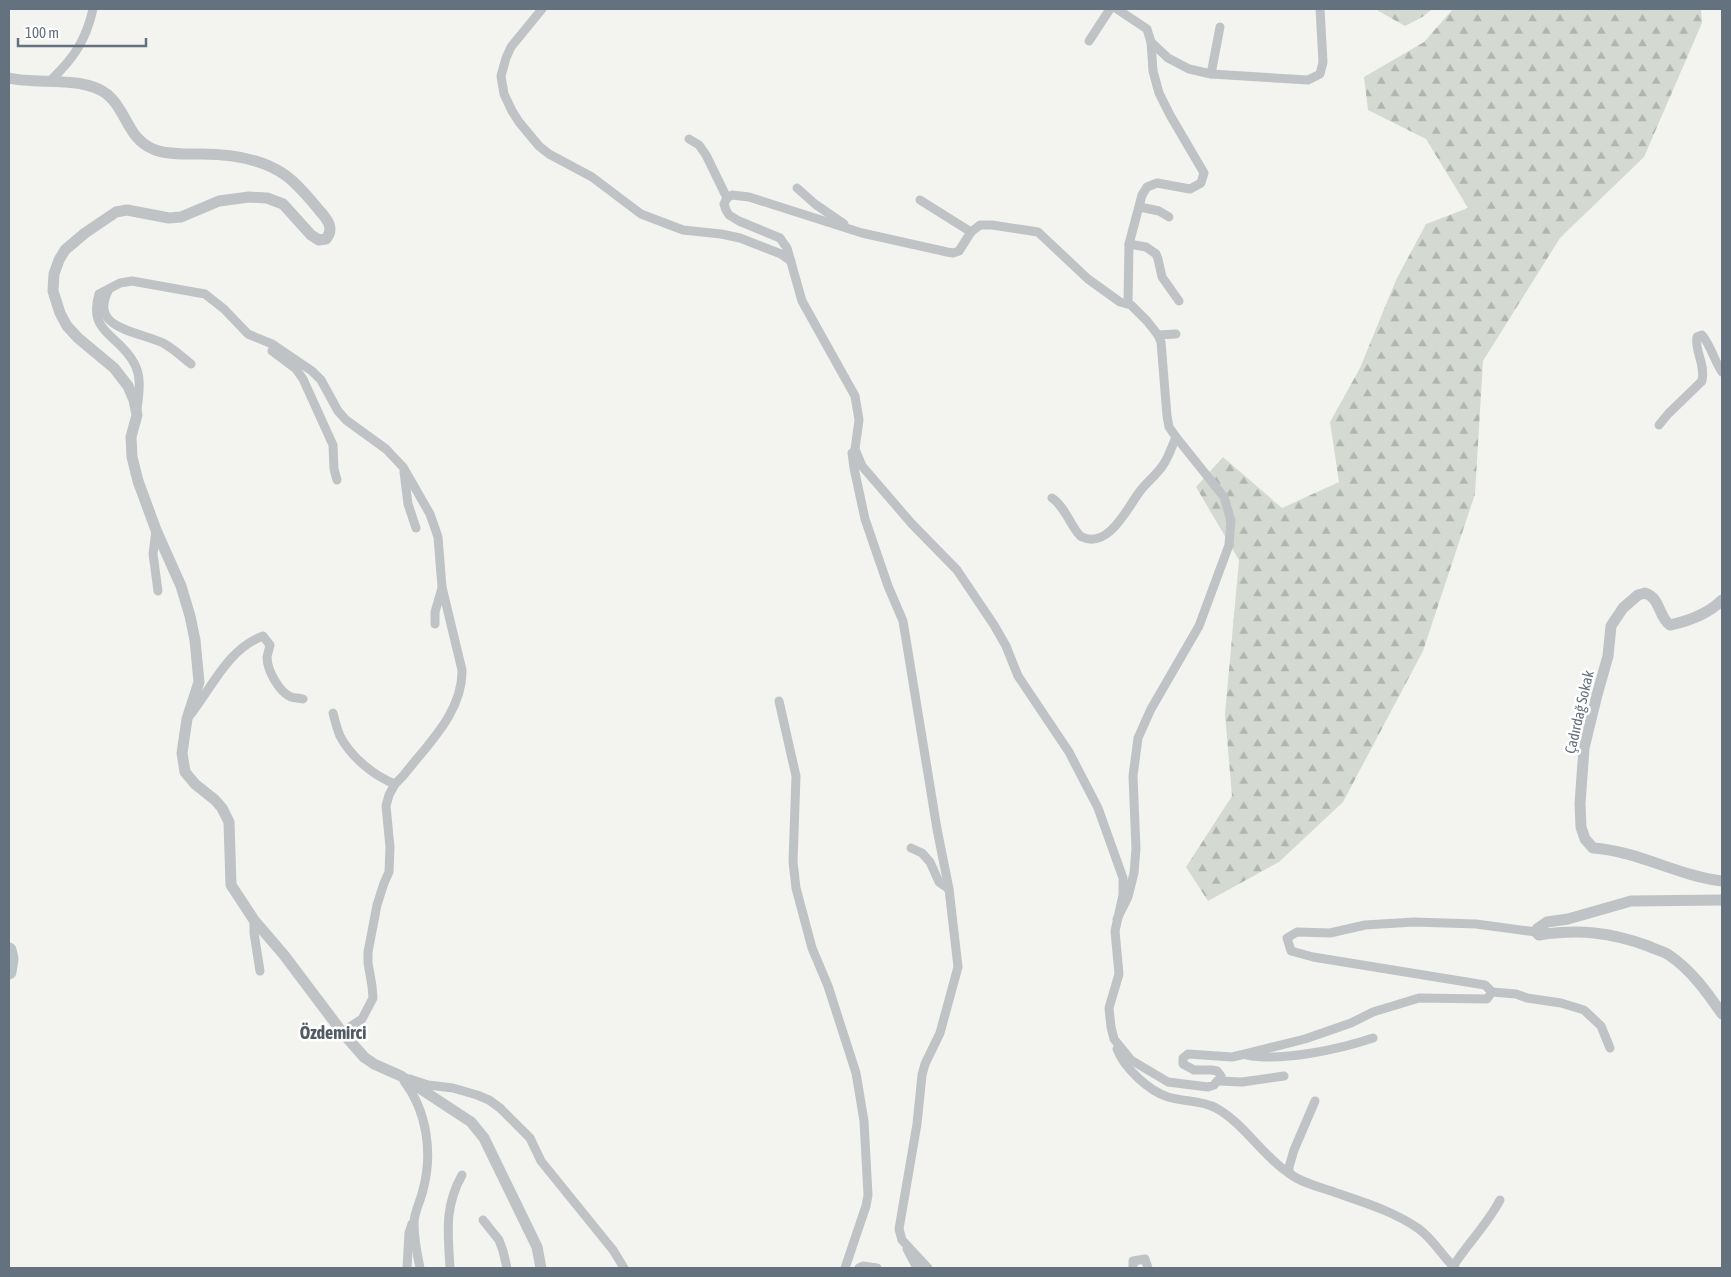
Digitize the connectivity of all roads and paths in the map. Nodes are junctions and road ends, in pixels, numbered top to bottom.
1 (93, 9) edge
2 (542, 9) edge
3 (1110, 9) edge
4 (1117, 9) edge
5 (1320, 9) edge
6 (1220, 27) dead end
7 (1089, 41) dead end
8 (1152, 42) junction
9 (1211, 74) junction
10 (9, 78) edge
11 (51, 80) junction
12 (689, 139) dead end
13 (796, 188) dead end
14 (727, 198) junction
15 (920, 200) dead end
16 (1140, 207) junction
17 (1169, 217) dead end
18 (854, 230) junction
19 (971, 232) junction
20 (1129, 244) junction
21 (791, 260) junction
22 (109, 288) junction
23 (1179, 301) dead end
24 (1128, 303) junction
25 (1176, 334) dead end
26 (1158, 336) junction
27 (259, 339) junction
28 (191, 364) dead end
29 (1722, 372) edge
30 (137, 415) junction
31 (1660, 425) dead end
32 (1176, 437) junction
33 (855, 442) junction
34 (403, 467) junction
35 (337, 480) dead end
36 (1052, 498) dead end
37 (416, 528) dead end
38 (156, 530) junction
39 (442, 587) junction
40 (158, 591) dead end
41 (1722, 600) edge
42 (435, 624) dead end
43 (303, 699) dead end
44 (779, 701) dead end
45 (333, 713) dead end
46 (187, 719) junction
47 (395, 784) junction
48 (911, 848) dead end
49 (1722, 882) edge
50 (949, 889) junction
51 (1722, 900) edge
52 (1117, 919) junction
53 (254, 920) junction
54 (1536, 932) junction
55 (260, 970) dead end
56 (1492, 992) junction
57 (1722, 1014) edge
58 (342, 1032) junction
59 (1374, 1038) dead end
60 (1114, 1039) junction
61 (1610, 1048) dead end
62 (1245, 1054) junction
63 (401, 1076) junction
64 (1284, 1076) dead end
65 (1219, 1081) junction
66 (1315, 1101) dead end
67 (1289, 1174) junction
68 (462, 1175) dead end
69 (1500, 1200) dead end
70 (483, 1220) dead end
71 (414, 1221) junction
72 (902, 1240) junction
73 (407, 1268) edge
74 (420, 1268) edge
75 (450, 1268) edge
76 (507, 1268) edge
77 (541, 1268) edge
78 (624, 1268) edge
79 (845, 1268) edge
80 (859, 1268) edge
81 (877, 1268) edge
82 (917, 1268) edge
83 (928, 1268) edge
84 (1132, 1268) edge
85 (1148, 1268) edge
86 (1453, 1268) edge

1 - 11 street
2 - 21 street
3 - 7 street
4 - 8 street
5 - 9 street
6 - 9 street
8 - 9 street
8 - 16 street
10 - 11 street
11 - 30 street
12 - 14 street
13 - 18 street
14 - 18 street
14 - 21 street
15 - 19 street
16 - 17 street
16 - 20 street
18 - 19 street
19 - 24 street
20 - 23 street
20 - 24 street
21 - 33 street
22 - 27 street
22 - 28 street
22 - 30 street
24 - 26 street
25 - 26 street
26 - 32 street
27 - 34 street
27 - 35 street
29 - 31 street
30 - 38 street
32 - 36 street
32 - 52 street
33 - 50 street
33 - 52 street
34 - 37 street
34 - 39 street
38 - 40 street
38 - 46 street
39 - 42 street
39 - 47 street
41 - 49 street, Çadırdağ Sokak
43 - 46 street
44 - 79 street
45 - 47 street
46 - 53 street
47 - 58 street
48 - 50 street
50 - 72 street
51 - 54 street
52 - 60 street
53 - 55 street
53 - 58 street
54 - 56 street
54 - 57 street
56 - 61 street
56 - 62 street
58 - 63 street
59 - 62 street
60 - 65 street
60 - 67 street
62 - 65 street
63 - 71 street
63 - 77 street
63 - 78 street
64 - 65 street
66 - 67 street
67 - 86 street
68 - 75 street
69 - 86 street
70 - 76 street
71 - 73 street
71 - 74 street
72 - 82 street
72 - 83 street
80 - 81 street
84 - 85 street

